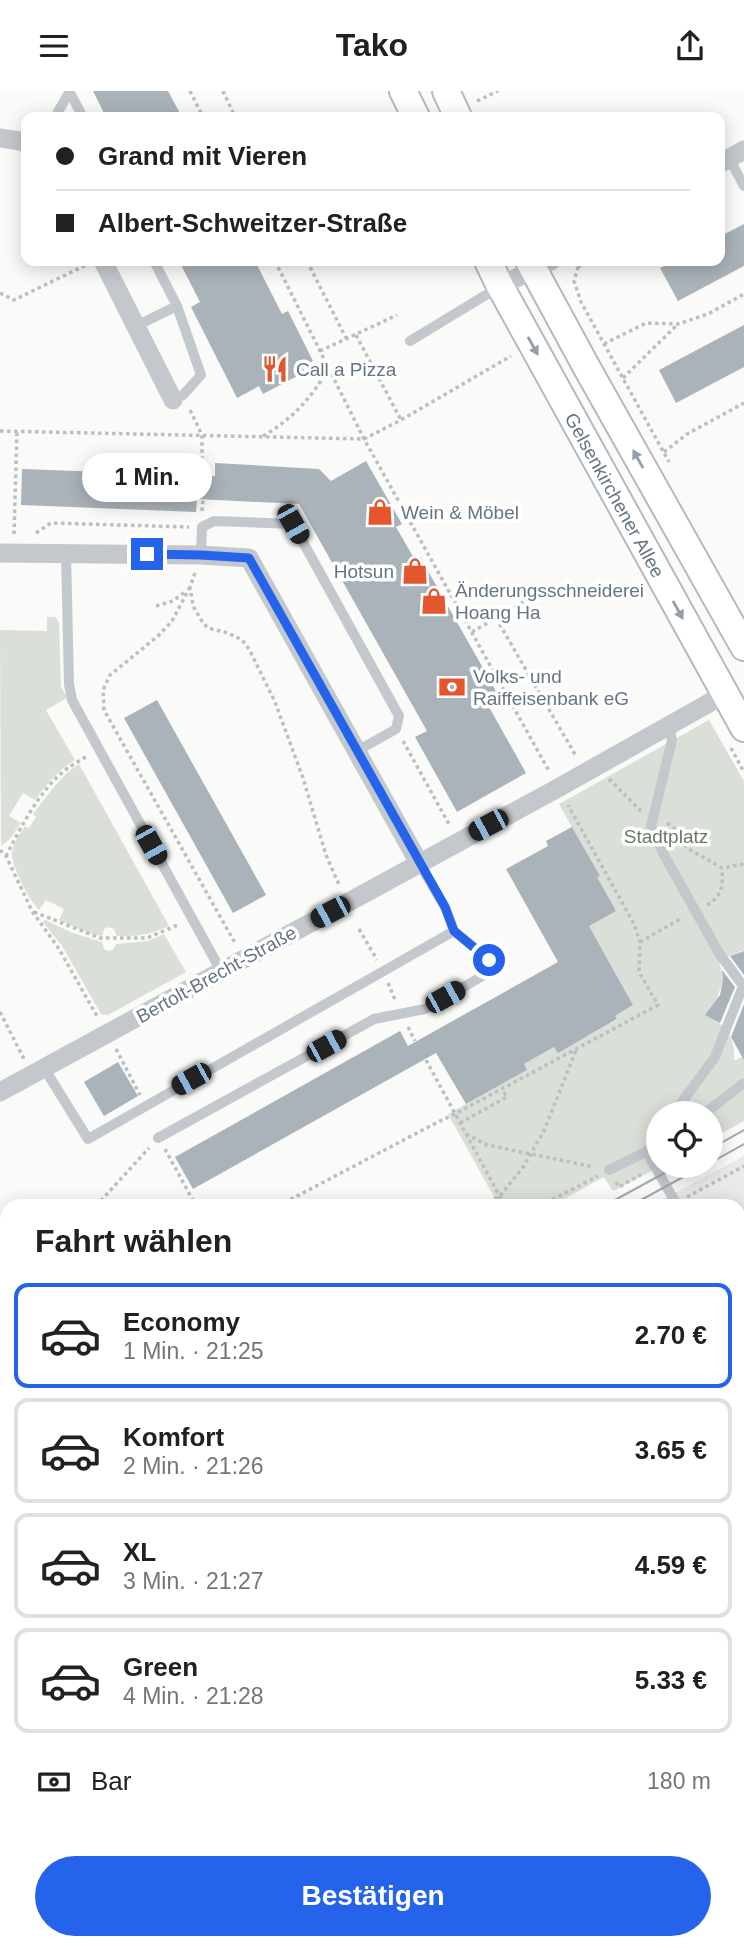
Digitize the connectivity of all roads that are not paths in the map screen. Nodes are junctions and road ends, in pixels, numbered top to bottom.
1 (69, 91) edge
2 (403, 91) edge
3 (446, 91) edge
4 (468, 109) edge
5 (58, 112) edge
6 (80, 112) edge
7 (414, 112) edge
8 (0, 138) edge
9 (21, 141) edge
10 (731, 158) edge
11 (744, 186) edge
12 (106, 266) edge
13 (157, 266) edge
14 (490, 266) edge
15 (535, 266) edge
16 (539, 266) edge
17 (500, 286) junction
18 (177, 306) junction
19 (136, 326) junction
20 (410, 341) dead end
21 (178, 398) joint
22 (7, 546) edge
23 (66, 554) junction
24 (201, 555) junction
25 (744, 647) edge
26 (725, 694) junction
27 (669, 726) junction
28 (744, 728) edge
29 (357, 751) junction
30 (419, 863) junction
31 (454, 931) junction
32 (221, 971) junction
33 (744, 986) edge
34 (35, 1066) junction
35 (744, 1083) edge
36 (0, 1092) edge
37 (683, 1101) edge
38 (721, 1101) edge
39 (158, 1138) road end
40 (646, 1151) edge
41 (609, 1170) road end
42 (662, 1178) edge
43 (674, 1199) edge

1 - 5 lane
1 - 6 lane
2 - 7 main road
3 - 4 main road
8 - 9 street
10 - 11 lane
12 - 19 street
13 - 18 lane
14 - 17 main road, Gelsenkirchener Allee
15 - 17 street
25 -> 16 main road, Gelsenkirchener Allee
17 - 20 lane
17 -> 26 main road, Gelsenkirchener Allee
18 - 19 lane
18 - 21 lane
19 - 21 street
22 - 23 street
23 - 24 street
23 - 32 lane
24 - 29 street
24 - 29 lane
26 - 27 street, Bertolt-Brecht-Straße
26 - 28 main road, Gelsenkirchener Allee
27 - 30 street, Bertolt-Brecht-Straße
27 - 33 lane
29 - 30 street
30 - 31 lane
30 - 32 street, Bertolt-Brecht-Straße
31 - 34 lane
31 - 39 lane
32 - 34 street, Bertolt-Brecht-Straße
33 - 37 lane
34 - 36 street, Bertolt-Brecht-Straße
35 - 38 lane
40 - 41 lane
42 - 43 lane

